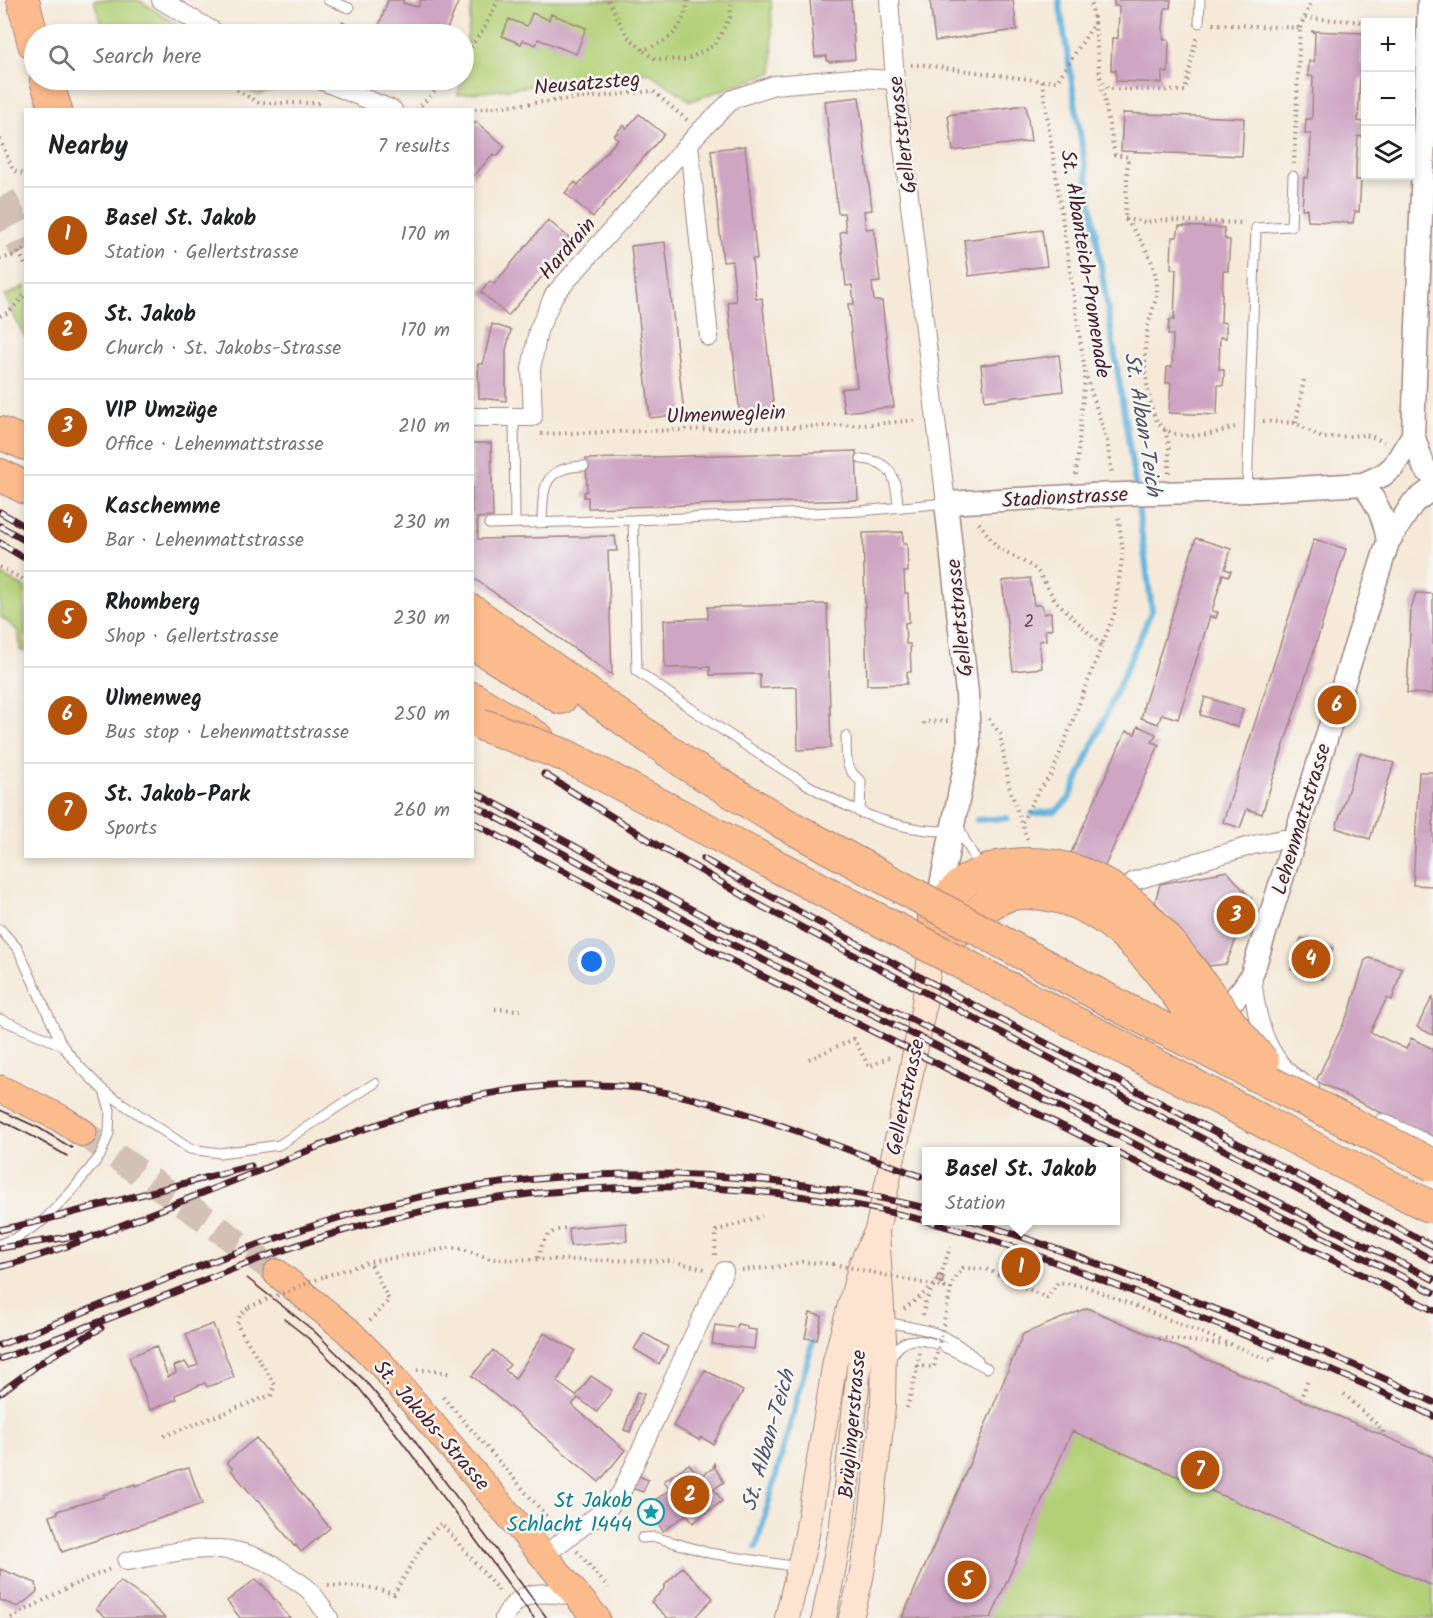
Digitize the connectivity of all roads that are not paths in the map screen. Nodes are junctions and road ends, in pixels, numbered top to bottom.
1 (23, 0) edge
2 (161, 0) edge
3 (328, 0) edge
4 (889, 0) edge
5 (1200, 0) edge
6 (1429, 0) edge
7 (349, 8) dead end
8 (1199, 23) road end
9 (29, 24) edge
10 (201, 24) edge
11 (894, 73) junction
12 (49, 90) edge
13 (346, 90) edge
14 (55, 108) edge
15 (388, 108) edge
16 (694, 137) junction
17 (1293, 176) road end
18 (709, 337) dead end
19 (474, 417) edge
20 (514, 417) junction
21 (0, 433) edge
22 (1413, 435) junction
23 (24, 443) edge
24 (861, 459) dead end
25 (584, 466) dead end
26 (0, 474) edge
27 (1433, 477) edge
28 (1363, 484) junction
29 (24, 487) edge
30 (1433, 488) edge
31 (1246, 491) junction
32 (946, 503) junction
33 (898, 507) junction
34 (633, 520) junction
35 (542, 522) junction
36 (515, 523) junction
37 (489, 524) dead end
38 (1388, 542) junction
39 (474, 612) edge
40 (474, 645) edge
41 (480, 713) edge
42 (846, 736) dead end
43 (688, 765) junction
44 (860, 813) junction
45 (954, 823) junction
46 (1294, 839) junction
47 (998, 878) junction
48 (1134, 881) dead end
49 (945, 926) junction
50 (0, 929) edge
51 (1252, 974) junction
52 (0, 1019) edge
53 (62, 1045) junction
54 (375, 1083) dead end
55 (0, 1089) edge
56 (104, 1091) junction
57 (83, 1133) tunnel mouth
58 (1433, 1147) edge
59 (1433, 1156) edge
60 (1433, 1165) edge
61 (1433, 1208) edge
62 (1433, 1217) edge
63 (877, 1230) junction
64 (0, 1244) edge
65 (719, 1271) road end
66 (278, 1273) tunnel mouth
67 (883, 1322) junction
68 (884, 1379) junction
69 (642, 1538) dead end
70 (544, 1554) junction
71 (127, 1561) road end
72 (800, 1567) junction
73 (577, 1596) junction
74 (508, 1612) edge
75 (329, 1618) edge
76 (597, 1618) edge
77 (787, 1618) edge
78 (824, 1618) edge
79 (851, 1618) edge

1 - 9 highway
2 - 10 street
3 - 7 lane
4 - 11 street, Gellertstrasse
5 - 8 lane
6 - 22 street
11 - 16 street, Hardrain
11 - 32 street, Gellertstrasse
12 - 14 highway
13 - 15 street
16 - 18 street
16 - 20 street, Hardrain
17 - 31 lane
19 - 20 street
20 - 36 lane
21 - 23 highway
22 - 27 street
22 - 28 street
24 - 33 lane
25 - 35 lane
26 - 29 highway
28 - 31 street, Stadionstrasse
28 - 38 street
30 - 38 street, Lehenmattstrasse
31 - 32 street, Stadionstrasse, bridge
32 - 33 lane
32 - 45 street, Gellertstrasse
33 - 34 lane
34 - 35 lane
34 - 44 lane
35 - 36 lane
36 - 37 lane
38 - 46 street, Lehenmattstrasse
39 - 43 highway
40 - 43 highway
41 - 61 highway, bridge
42 - 44 lane
43 - 60 highway, bridge
44 - 45 lane
45 - 47 lane
45 - 49 street, Gellertstrasse
46 - 48 street
46 - 51 street, Lehenmattstrasse
47 - 49 highway
47 - 59 highway, bridge
47 - 62 highway, bridge
49 - 51 street, Lehenmattstrasse
49 - 63 main road, Gellertstrasse
50 - 53 lane
51 - 58 street
52 - 53 lane
53 - 56 lane
54 - 56 lane
55 - 57 main road
56 - 64 lane
63 - 67 main road, Gellertstrasse
63 - 72 main road, Gellertstrasse
63 - 78 main road, Brüglingerstrasse
65 - 70 street
66 - 70 main road, St. Jakobs-Strasse
67 - 68 main road, Gellertstrasse
67 - 68 lane
68 - 79 main road, Gellertstrasse
69 - 72 lane
70 - 73 main road, St. Jakobs-Strasse
71 - 75 street
72 - 77 main road, Gellertstrasse
73 - 74 street
73 - 76 main road, St. Jakobs-Strasse

